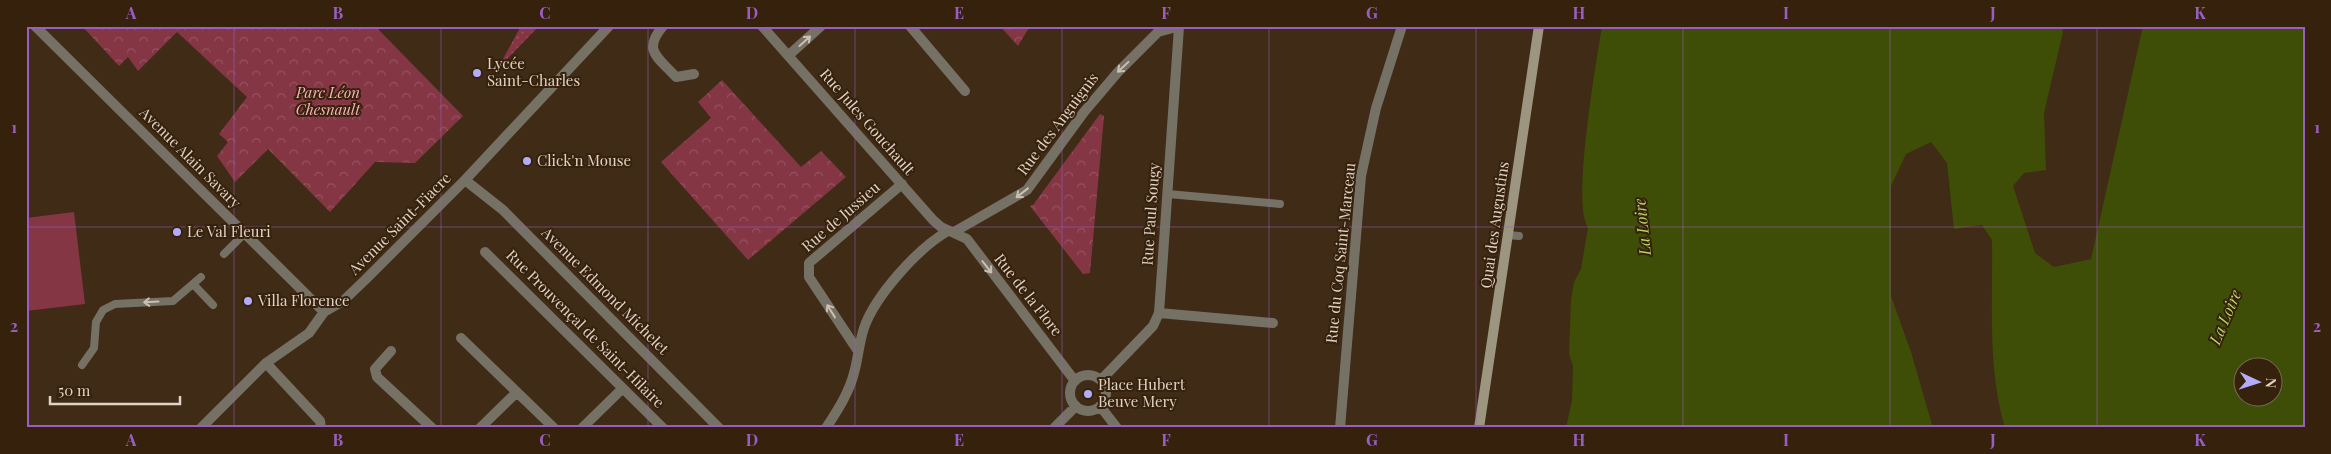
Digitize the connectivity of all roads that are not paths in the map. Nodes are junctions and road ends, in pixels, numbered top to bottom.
1 (34, 26) edge
2 (609, 26) edge
3 (663, 26) edge
4 (762, 26) edge
5 (821, 26) edge
6 (910, 26) edge
7 (1402, 26) edge
8 (1539, 26) edge
9 (1179, 27) edge
10 (1155, 29) edge
11 (789, 55) junction
12 (694, 74) dead end
13 (965, 91) dead end
14 (465, 180) junction
15 (902, 184) junction
16 (1168, 194) junction
17 (1280, 204) dead end
18 (951, 231) junction
19 (244, 234) junction
20 (1508, 234) junction
21 (1519, 236) dead end
22 (485, 252) dead end
23 (224, 254) dead end
24 (201, 276) dead end
25 (194, 284) junction
26 (213, 305) dead end
27 (324, 312) junction
28 (1159, 313) junction
29 (1273, 323) dead end
30 (461, 338) dead end
31 (391, 351) dead end
32 (858, 351) junction
33 (266, 363) junction
34 (82, 365) dead end
35 (1075, 380) junction
36 (1101, 380) junction
37 (622, 389) junction
38 (517, 392) junction
39 (1076, 406) junction
40 (1100, 406) junction
41 (201, 428) edge
42 (321, 428) edge
43 (432, 428) edge
44 (480, 428) edge
45 (554, 428) edge
46 (582, 428) edge
47 (663, 428) edge
48 (719, 428) edge
49 (826, 428) edge
50 (1054, 428) edge
51 (1117, 428) edge
52 (1340, 428) edge
53 (1480, 428) edge

1 - 19 street, Avenue Alain Savary
2 - 14 street, Avenue Saint-Fiacre
3 - 12 street
4 - 11 street, Rue Jules Gouchault
11 -> 5 street
6 - 13 street
7 - 52 street, Rue du Coq Saint-Marceau
8 - 20 main road, Quai des Augustins
9 - 10 street, Rue des Anguignis
9 - 16 street, Rue Paul Sougy
10 -> 18 street, Rue des Anguignis
11 - 15 street, Rue Jules Gouchault
14 - 27 street, Avenue Saint-Fiacre
14 - 48 street, Avenue Edmond Michelet
15 - 18 street, Rue Jules Gouchault
32 -> 15 street, Rue de Jussieu
16 - 17 lane
16 - 28 street, Rue Paul Sougy
18 - 32 street, Rue des Anguignis
18 -> 35 street, Rue de la Flore
19 - 23 lane
19 - 27 street, Avenue Alain Savary
20 - 21 lane
20 - 53 main road, Quai des Augustins
22 - 37 street, Rue Prouvençal de Saint-Hilaire
24 - 25 lane
25 - 26 lane
25 -> 34 lane
27 - 33 street, Avenue Saint-Fiacre
28 - 29 street
28 - 36 street, Rue Paul Sougy
30 - 38 street
31 - 43 street
32 - 49 street, Rue des Anguignis
33 - 41 street, Avenue Saint-Fiacre
33 - 42 street
35 - 36 street
35 - 39 street
36 - 40 street
37 - 46 street
37 - 47 street, Rue Prouvençal de Saint-Hilaire
38 - 44 street
38 - 45 street
39 - 40 street
39 - 50 street
40 - 51 street

